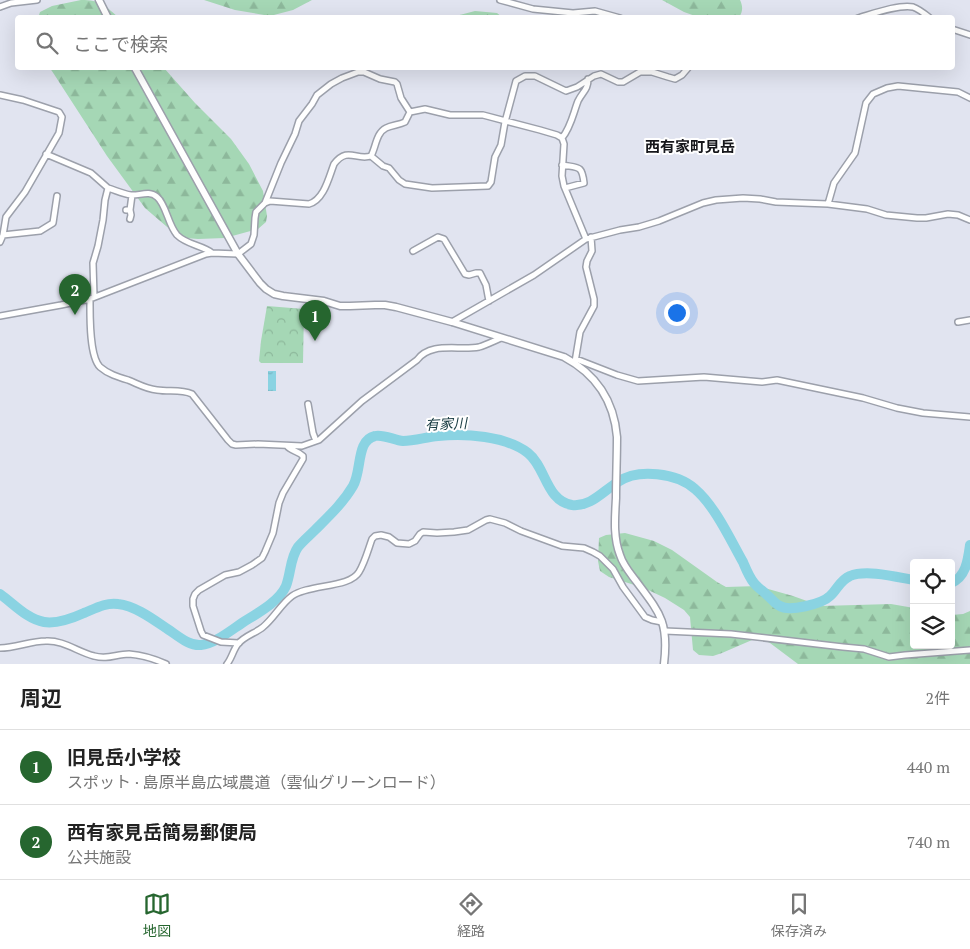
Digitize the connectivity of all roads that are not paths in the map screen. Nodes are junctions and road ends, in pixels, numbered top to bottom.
1 (37, 0) edge
2 (99, 0) edge
3 (500, 0) edge
4 (0, 7) edge
5 (106, 15) edge
6 (609, 15) edge
7 (868, 15) edge
8 (926, 15) edge
9 (955, 30) edge
10 (970, 35) edge
11 (136, 70) edge
12 (686, 70) edge
13 (588, 79) junction
14 (0, 95) edge
15 (970, 98) edge
16 (410, 112) junction
17 (504, 122) junction
18 (562, 138) junction
19 (46, 154) junction
20 (371, 156) junction
21 (562, 165) junction
22 (108, 188) junction
23 (565, 188) junction
24 (132, 195) junction
25 (57, 196) dead end
26 (265, 202) junction
27 (828, 204) junction
28 (130, 219) dead end
29 (970, 220) edge
30 (3, 235) junction
31 (588, 238) junction
32 (0, 242) edge
33 (413, 251) dead end
34 (212, 253) junction
35 (238, 254) junction
36 (92, 298) junction
37 (489, 301) junction
38 (0, 316) edge
39 (970, 320) edge
40 (452, 322) junction
41 (958, 322) dead end
42 (501, 338) junction
43 (575, 361) junction
44 (308, 404) dead end
45 (970, 417) edge
46 (316, 441) junction
47 (287, 446) junction
48 (626, 566) junction
49 (613, 570) junction
50 (662, 622) junction
51 (665, 631) junction
52 (239, 643) junction
53 (0, 648) edge
54 (970, 650) edge
55 (889, 657) junction
56 (166, 664) edge
57 (227, 664) edge
58 (664, 664) edge
59 (888, 664) edge

1 - 4 street
2 - 5 street
3 - 6 street
7 - 8 street
9 - 10 street
11 - 35 street
12 - 13 street
13 - 17 street
13 - 18 street
14 - 19 street
15 - 27 street
16 - 17 street
16 - 20 street
16 - 26 street
17 - 18 street
17 - 20 street
18 - 21 street
19 - 22 street
19 - 30 street
20 - 26 street
21 - 23 street
21 - 23 street
22 - 24 street
22 - 36 street
23 - 31 street
24 - 28 street
24 - 34 street
25 - 30 street
26 - 35 street
27 - 29 street
27 - 31 street
30 - 32 street
31 - 37 street
31 - 43 street
33 - 37 street
34 - 35 street
34 - 36 street
35 - 40 street
36 - 38 street
36 - 47 street
37 - 40 street
39 - 41 street
40 - 42 street
42 - 43 street
42 - 46 street
43 - 45 street
43 - 48 street
44 - 46 street
46 - 47 street
47 - 52 street
48 - 49 street
48 - 50 street
49 - 50 street
49 - 52 street
50 - 51 street
51 - 55 street
51 - 58 street
52 - 57 street
53 - 56 street
54 - 55 street
55 - 59 street

